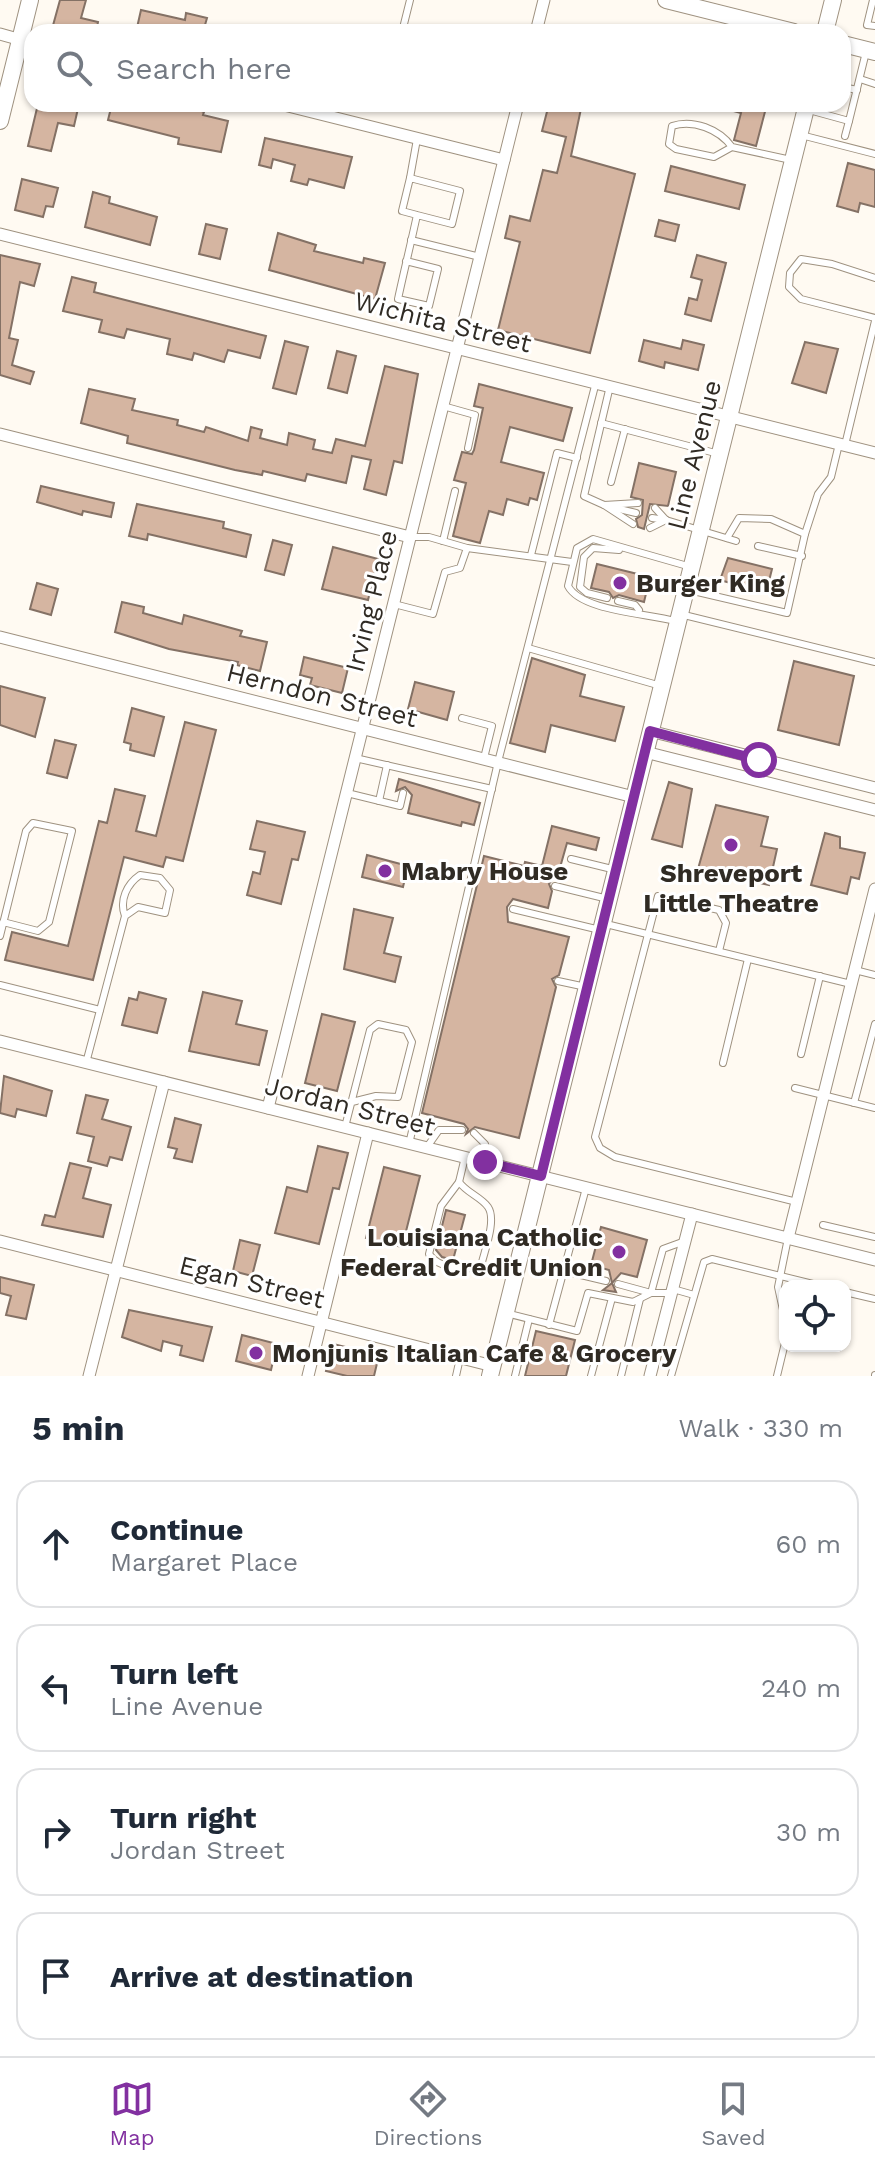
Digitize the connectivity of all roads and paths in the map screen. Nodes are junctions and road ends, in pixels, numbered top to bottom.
1 (30, 0) edge
2 (410, 0) edge
3 (544, 0) edge
4 (666, 0) edge
5 (833, 0) edge
6 (873, 0) edge
7 (711, 6) edge
8 (28, 24) edge
9 (404, 24) dead end
10 (538, 24) edge
11 (768, 24) edge
12 (827, 24) edge
13 (875, 26) edge
14 (0, 34) edge
15 (24, 40) edge
16 (851, 46) edge
17 (24, 47) edge
18 (871, 51) edge
19 (860, 79) junction
20 (875, 84) edge
21 (851, 89) edge
22 (857, 90) junction
23 (312, 112) edge
24 (516, 112) edge
25 (805, 112) edge
26 (823, 112) edge
27 (0, 121) edge
28 (849, 121) junction
29 (799, 135) junction
30 (845, 136) dead end
31 (417, 138) junction
32 (732, 147) junction
33 (875, 154) edge
34 (504, 160) junction
35 (793, 160) junction
36 (410, 178) junction
37 (417, 215) junction
38 (0, 234) edge
39 (411, 240) junction
40 (480, 257) junction
41 (406, 261) junction
42 (875, 278) edge
43 (875, 319) edge
44 (457, 348) junction
45 (596, 382) junction
46 (610, 386) junction
47 (443, 406) junction
48 (729, 416) junction
49 (601, 423) junction
50 (625, 429) junction
51 (0, 434) edge
52 (842, 444) junction
53 (468, 448) dead end
54 (875, 453) edge
55 (719, 454) junction
56 (577, 458) junction
57 (611, 482) dead end
58 (455, 491) dead end
59 (604, 505) junction
60 (666, 520) junction
61 (700, 530) junction
62 (805, 534) junction
63 (410, 537) junction
64 (727, 538) junction
65 (443, 541) junction
66 (736, 541) dead end
67 (758, 546) dead end
68 (467, 548) junction
69 (630, 551) junction
70 (531, 555) junction
71 (802, 556) junction
72 (551, 557) junction
73 (572, 562) junction
74 (691, 567) junction
75 (686, 589) junction
76 (607, 598) dead end
77 (618, 601) dead end
78 (393, 604) junction
79 (640, 611) junction
80 (678, 618) junction
81 (0, 637) edge
82 (528, 648) junction
83 (875, 662) edge
84 (661, 686) junction
85 (462, 718) dead end
86 (363, 728) junction
87 (650, 731) junction
88 (645, 752) junction
89 (355, 758) junction
90 (484, 758) junction
91 (498, 762) junction
92 (387, 765) junction
93 (409, 770) junction
94 (406, 781) dead end
95 (875, 788) edge
96 (492, 789) junction
97 (347, 793) junction
98 (403, 793) dead end
99 (634, 797) junction
100 (379, 801) junction
101 (875, 810) edge
102 (571, 859) dead end
103 (616, 870) junction
104 (555, 886) dead end
105 (875, 889) edge
106 (608, 899) junction
107 (513, 909) dead end
108 (125, 916) junction
109 (3, 922) junction
110 (871, 923) edge
111 (601, 926) junction
112 (646, 933) junction
113 (0, 936) edge
114 (719, 951) junction
115 (748, 959) junction
116 (855, 970) junction
117 (875, 975) edge
118 (820, 976) junction
119 (558, 981) dead end
120 (851, 984) junction
121 (0, 985) edge
122 (586, 987) junction
123 (100, 1010) junction
124 (875, 1024) edge
125 (0, 1041) edge
126 (801, 1054) dead end
127 (86, 1063) junction
128 (723, 1063) dead end
129 (164, 1082) junction
130 (795, 1088) dead end
131 (824, 1096) junction
132 (352, 1102) junction
133 (854, 1103) junction
134 (268, 1108) junction
135 (875, 1108) edge
136 (345, 1127) junction
137 (462, 1130) dead end
138 (368, 1133) junction
139 (474, 1133) dead end
140 (409, 1144) junction
141 (427, 1148) junction
142 (465, 1157) junction
143 (488, 1163) junction
144 (541, 1176) junction
145 (459, 1182) junction
146 (586, 1188) junction
147 (797, 1202) junction
148 (692, 1214) junction
149 (823, 1225) dead end
150 (875, 1237) edge
151 (788, 1238) junction
152 (0, 1241) edge
153 (685, 1241) junction
154 (875, 1260) edge
155 (481, 1266) junction
156 (116, 1270) junction
157 (564, 1271) junction
158 (517, 1275) junction
159 (778, 1275) junction
160 (798, 1280) edge
161 (606, 1281) dead end
162 (779, 1281) edge
163 (618, 1284) dead end
164 (672, 1291) junction
165 (651, 1293) junction
166 (851, 1293) edge
167 (694, 1295) junction
168 (612, 1298) junction
169 (640, 1299) junction
170 (875, 1299) edge
171 (506, 1313) junction
172 (529, 1319) junction
173 (321, 1323) junction
174 (549, 1325) junction
175 (783, 1352) edge
176 (460, 1358) junction
177 (491, 1371) edge
178 (89, 1376) edge
179 (308, 1376) edge
180 (456, 1376) edge
181 (515, 1376) edge
182 (591, 1376) edge
183 (621, 1376) edge
184 (650, 1376) edge
185 (671, 1376) edge
186 (777, 1376) edge

1 - 8 main road
2 - 9 lane
3 - 10 street
4 - 7 main road
5 - 12 main road
6 - 13 lane
7 - 11 main road
14 - 15 street
16 - 18 main road
17 - 27 main road
18 - 19 lane
19 - 20 lane
19 - 22 lane
21 - 22 lane
22 - 28 lane
23 - 31 street
24 - 34 street, Irving Place
25 - 29 main road, Line Avenue
26 - 28 lane
28 - 30 lane
29 - 33 lane
29 - 35 main road, Line Avenue
31 - 34 street
31 - 36 lane
32 - 32 lane
32 - 35 lane
34 - 40 street, Irving Place
35 - 48 main road, Line Avenue
36 - 37 lane
36 - 37 lane
37 - 39 lane
38 - 44 street, Wichita Street
39 - 40 lane
39 - 41 lane
40 - 44 street, Irving Place
41 - 41 lane
42 - 43 lane
43 - 52 lane
44 - 45 street, Wichita Street
44 - 47 street, Irving Place
45 - 46 street, Wichita Street
45 - 56 lane
46 - 48 street, Wichita Street
46 - 49 lane
47 - 53 lane
47 - 63 street, Irving Place
48 - 52 street, Wichita Street
48 - 55 main road, Line Avenue
49 - 50 lane
49 - 59 lane
50 - 55 lane
50 - 57 lane
51 - 63 street
52 - 54 street, Wichita Street
52 - 62 lane
55 - 61 main road, Line Avenue
56 - 70 lane
56 - 72 lane
58 - 65 lane
59 - 59 lane
60 - 60 lane
60 - 61 lane
61 - 64 lane
61 - 74 main road, Line Avenue
62 - 64 lane
62 - 71 lane
63 - 65 lane
63 - 78 street, Irving Place
64 - 66 lane
65 - 68 lane
67 - 71 lane
68 - 70 lane
68 - 78 lane
69 - 73 lane
69 - 74 lane
69 - 76 lane
70 - 72 lane
71 - 75 lane
72 - 73 lane
72 - 82 lane
73 - 79 lane
74 - 75 main road, Line Avenue
75 - 80 main road, Line Avenue
77 - 79 lane
78 - 86 street, Irving Place
79 - 80 lane
80 - 83 lane
80 - 84 main road, Line Avenue
81 - 86 street, Herndon Street
82 - 84 lane
82 - 91 lane
84 - 87 main road, Line Avenue
85 - 90 lane
86 - 89 street, Irving Place
86 - 90 street, Herndon Street
87 - 88 main road, Line Avenue
87 - 95 street
88 - 99 main road, Line Avenue
88 - 101 street
89 - 92 lane
89 - 97 street, Irving Place
90 - 91 street, Herndon Street
91 - 96 lane
91 - 99 street, Herndon Street
92 - 93 lane
92 - 100 lane
93 - 94 lane
93 - 96 lane
96 - 140 lane
97 - 100 lane
97 - 134 street, Irving Place
98 - 100 lane
99 - 103 main road, Line Avenue
102 - 103 lane
103 - 106 main road, Line Avenue
104 - 106 lane
105 - 110 street
106 - 111 main road, Line Avenue
107 - 111 lane
108 - 108 lane
108 - 123 lane
109 - 109 lane
109 - 113 lane
110 - 116 street
111 - 112 lane
111 - 122 main road, Line Avenue
112 - 114 lane
112 - 114 lane
112 - 147 lane
114 - 115 lane
115 - 118 lane
115 - 128 lane
116 - 117 lane
116 - 120 street
118 - 120 lane
118 - 126 lane
119 - 122 lane
120 - 131 street
121 - 123 lane
122 - 144 main road, Line Avenue
123 - 127 lane
124 - 133 lane
125 - 127 street, Jordan Street
127 - 129 street, Jordan Street
129 - 134 street, Jordan Street
129 - 156 street
130 - 131 lane
131 - 133 lane
131 - 147 street
132 - 132 lane
132 - 136 lane
133 - 135 lane
134 - 136 street, Jordan Street
136 - 138 street, Jordan Street
137 - 141 lane
138 - 140 street, Jordan Street
138 - 173 street
139 - 143 lane
140 - 141 street, Jordan Street
141 - 142 street, Jordan Street
142 - 143 street, Jordan Street
142 - 145 lane
143 - 144 street, Jordan Street
144 - 146 street, Jordan Street
144 - 158 main road, Line Avenue
145 - 155 lane
145 - 155 lane
146 - 148 street, Jordan Street
146 - 157 lane
147 - 151 street
148 - 151 street, Jordan Street
148 - 153 street
149 - 150 lane
151 - 154 street, Jordan Street
151 - 159 lane
152 - 156 street, Egan Street
153 - 164 street
153 - 165 lane
155 - 158 lane
156 - 173 street, Egan Street
156 - 178 street
157 - 161 lane
157 - 174 lane
158 - 171 main road, Line Avenue
159 - 160 lane
159 - 162 lane
159 - 167 lane
163 - 165 lane
164 - 165 lane
164 - 167 lane
164 - 184 street
165 - 169 lane
166 - 170 lane
167 - 185 lane
168 - 169 lane
168 - 174 lane
168 - 182 lane
169 - 183 lane
171 - 172 lane
171 - 177 main road, Line Avenue
172 - 174 lane
172 - 181 lane
173 - 176 street, Egan Street
173 - 179 street
175 - 186 lane
176 - 177 street, Egan Street
176 - 180 lane

